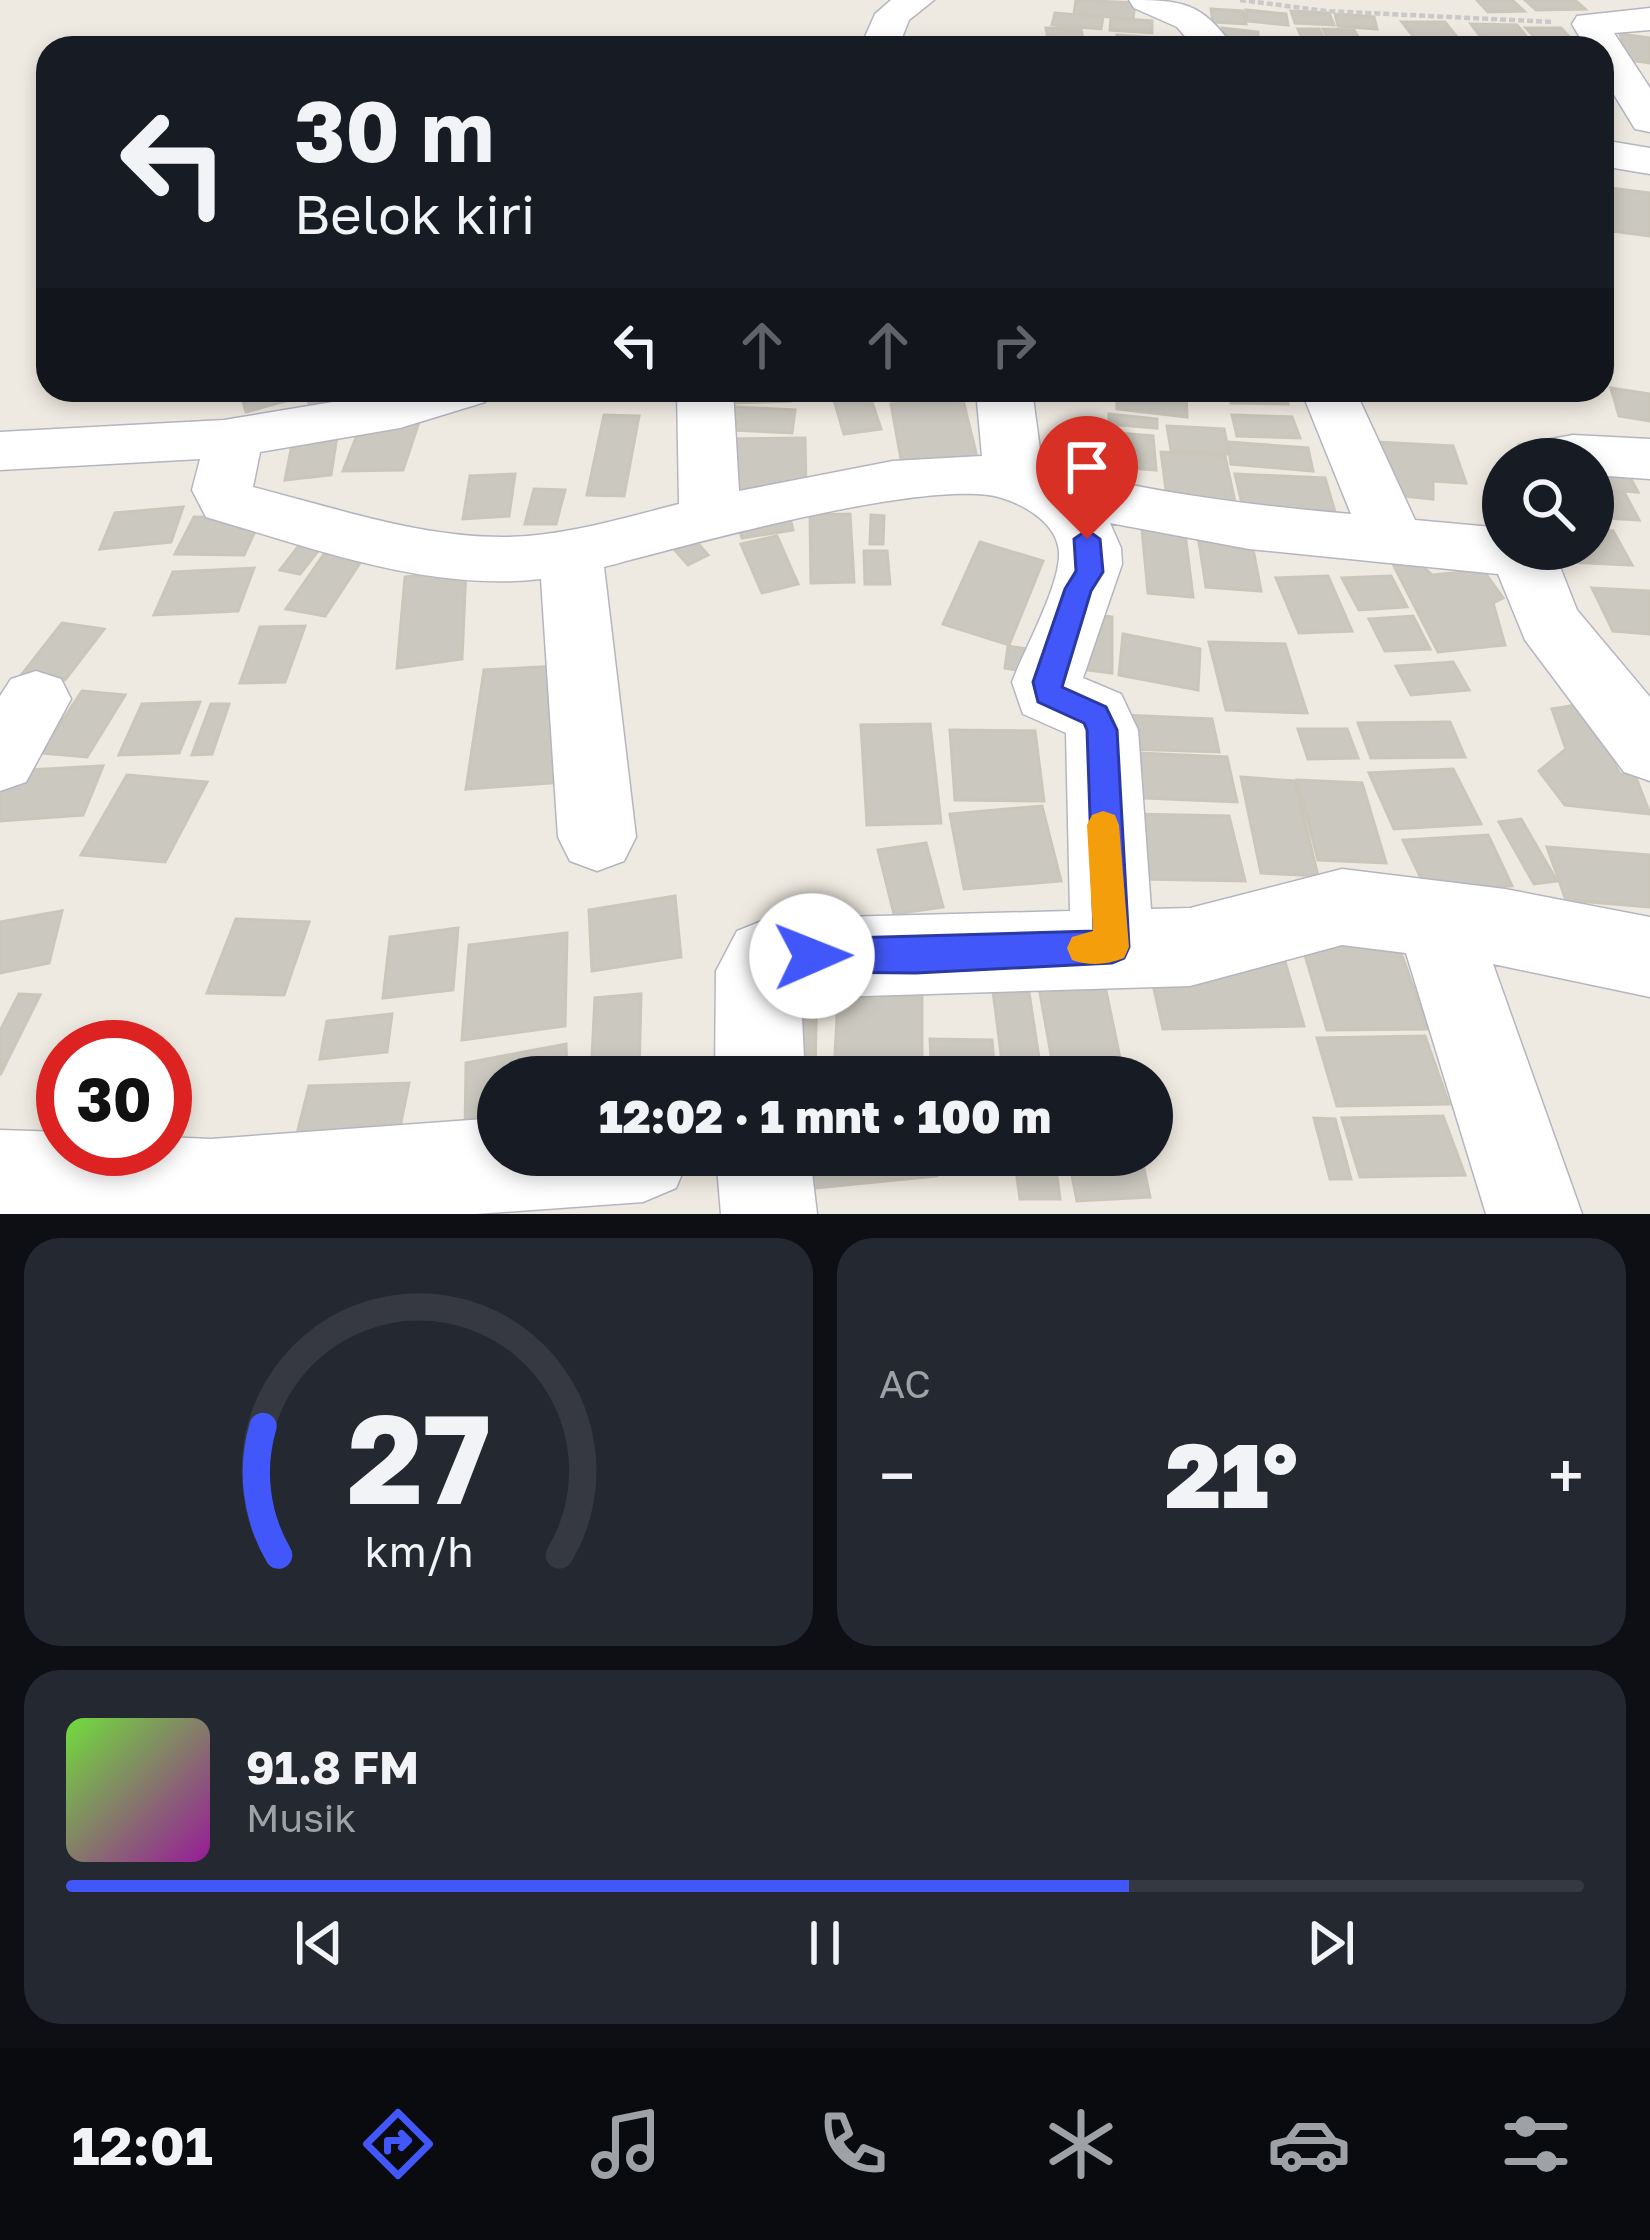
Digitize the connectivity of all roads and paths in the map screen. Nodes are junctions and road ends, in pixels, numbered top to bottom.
1 (916, 0) edge
2 (1147, 0) edge
3 (1240, 0) edge
4 (1650, 19) edge
5 (1590, 24) junction
6 (884, 36) edge
7 (1205, 36) edge
8 (1598, 36) edge
9 (1614, 62) edge
10 (1650, 120) edge
11 (1614, 155) edge
12 (1650, 161) edge
13 (426, 402) edge
14 (705, 402) edge
15 (1005, 402) edge
16 (1334, 402) edge
17 (202, 423) edge
18 (0, 452) edge
19 (1614, 457) edge
20 (1650, 459) edge
21 (1014, 476) junction
22 (710, 518) junction
23 (1394, 544) junction
24 (1482, 549) edge
25 (571, 553) junction
26 (1528, 570) edge
27 (1623, 680) edge
28 (36, 699) dead end
29 (1650, 750) edge
30 (0, 760) edge
31 (597, 837) dead end
32 (1436, 918) junction
33 (1112, 947) junction
34 (1650, 957) edge
35 (760, 1056) edge
36 (477, 1167) edge
37 (766, 1176) edge
38 (0, 1177) edge
39 (770, 1214) edge
40 (1534, 1214) edge

1 - 6 street
2 - 7 street
3 - 5 path
4 - 5 street
5 - 8 street
9 - 10 street
11 - 12 street
13 - 17 street
14 - 22 street
15 - 21 street
16 - 23 street
17 - 18 street
17 - 25 street
19 - 20 street
21 - 22 street
21 - 23 street
21 - 33 street
22 - 25 street
23 - 24 street
25 - 31 street
26 - 27 street
27 - 29 street
28 - 30 street
32 - 33 street
32 - 34 street
32 - 40 street
33 - 35 street
36 - 38 street
37 - 39 street

